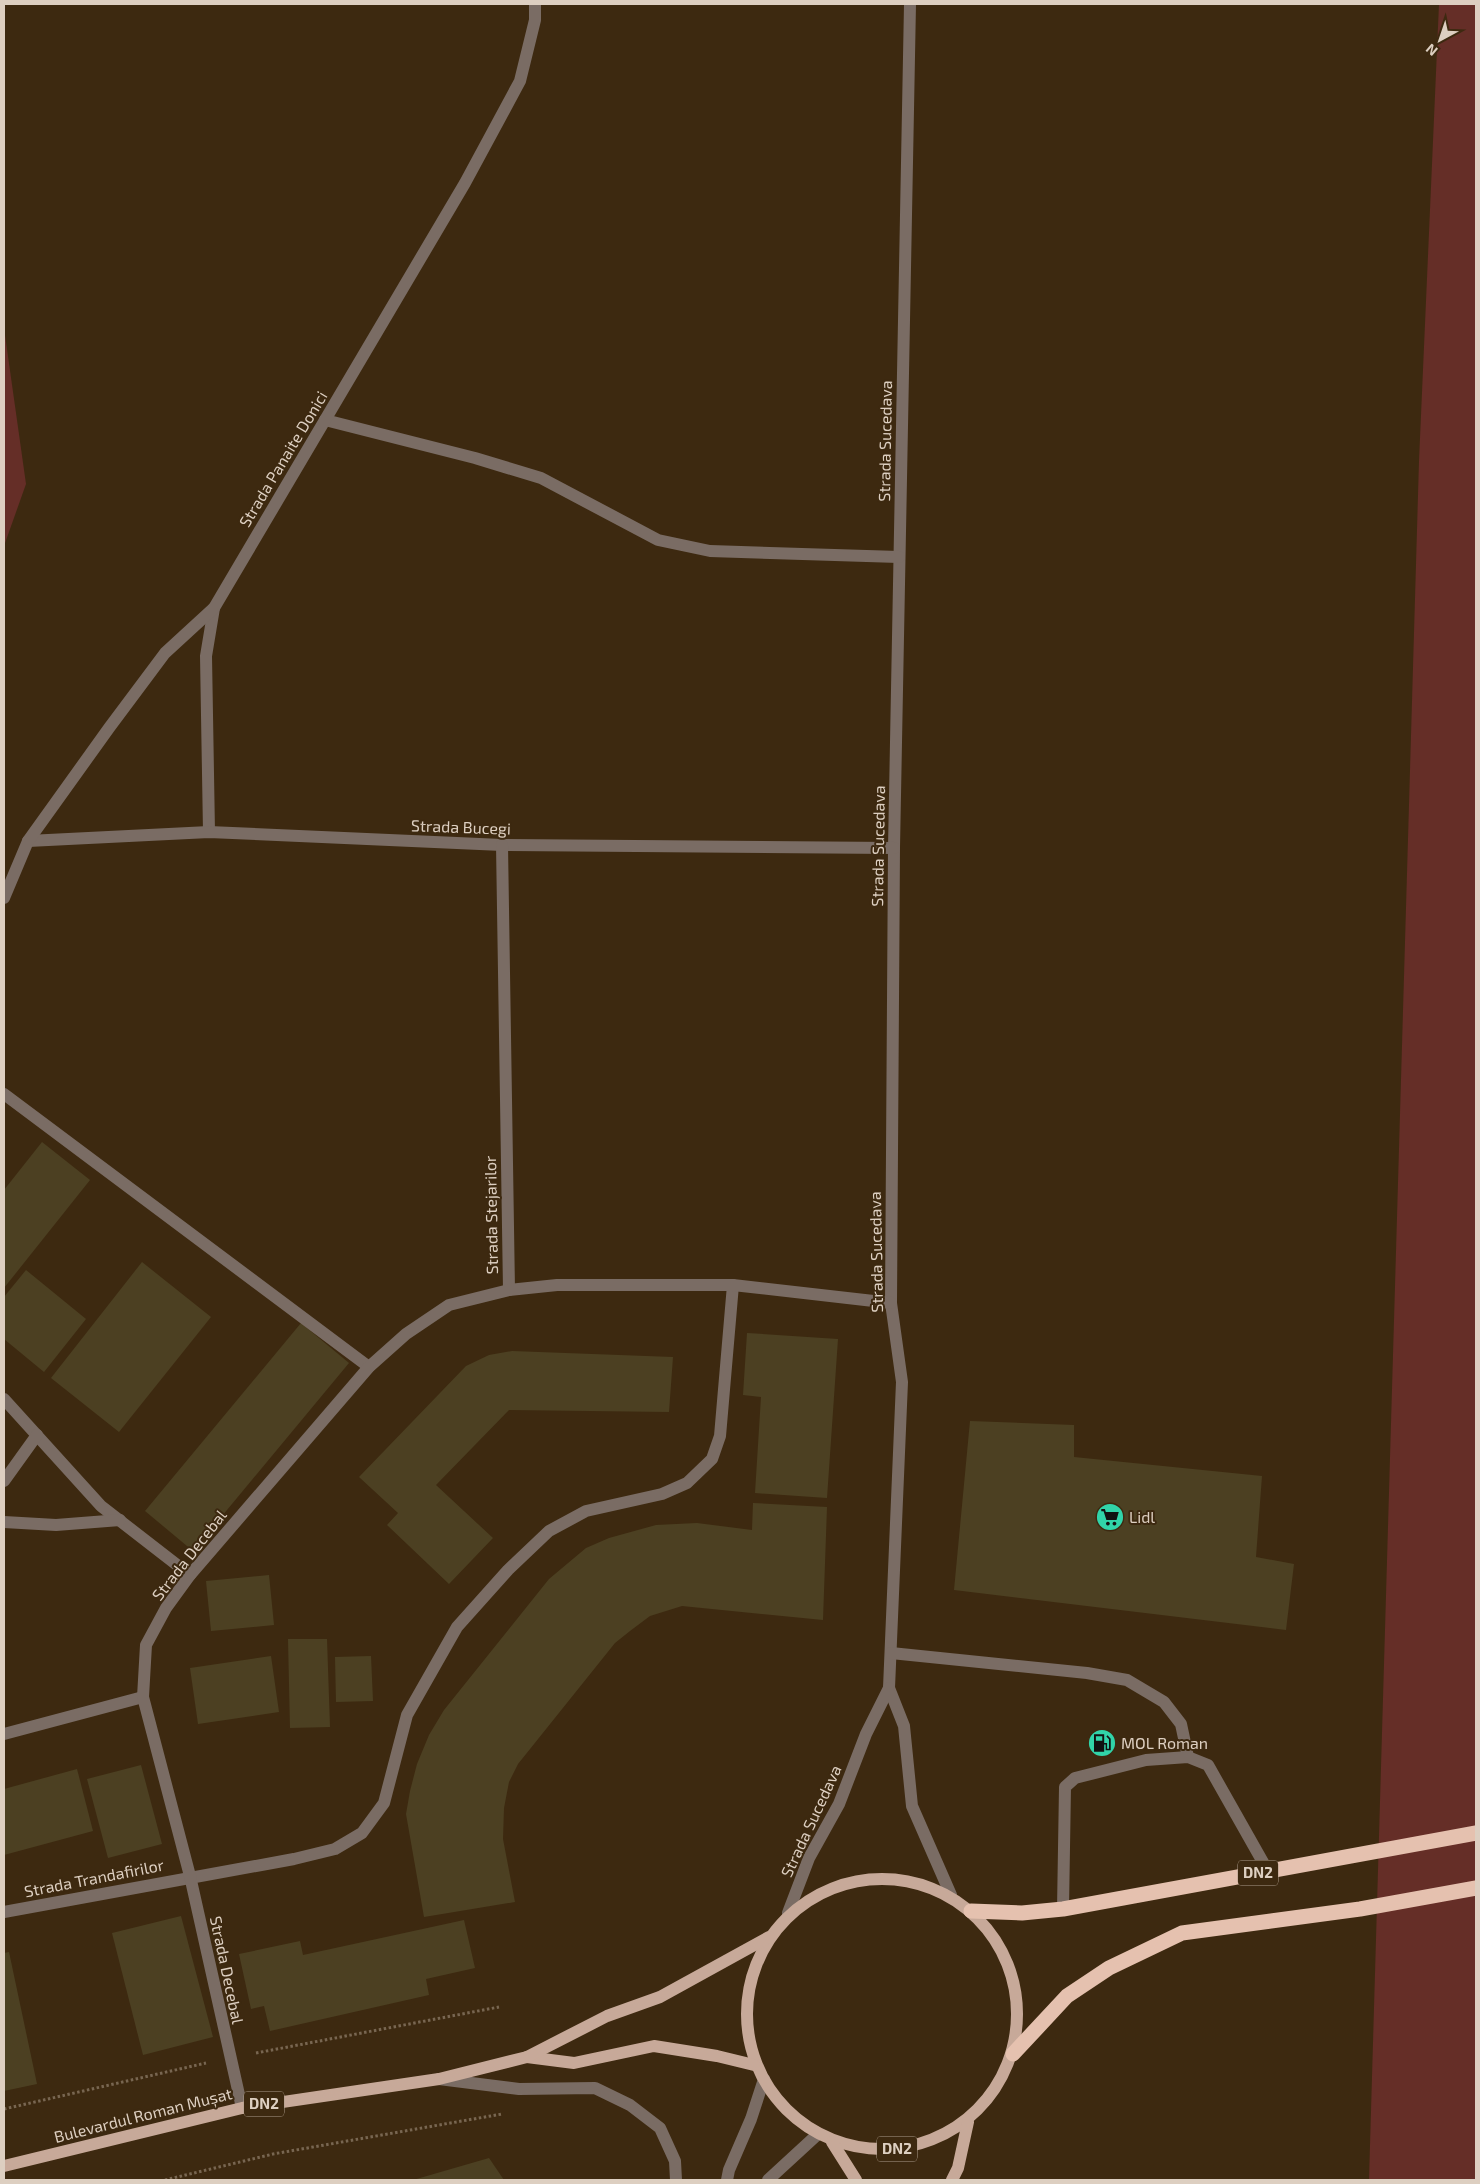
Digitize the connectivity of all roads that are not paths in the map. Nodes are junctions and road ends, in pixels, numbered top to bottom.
1 (535, 4) edge
2 (910, 4) edge
3 (325, 420) junction
4 (899, 557) junction
5 (214, 608) junction
6 (209, 832) junction
7 (28, 841) junction
8 (502, 845) junction
9 (894, 848) junction
10 (4, 898) edge
11 (4, 1094) edge
12 (733, 1285) junction
13 (508, 1290) junction
14 (891, 1303) junction
15 (369, 1367) junction
16 (4, 1399) edge
17 (37, 1435) junction
18 (4, 1481) edge
19 (4, 1519) edge
20 (120, 1520) junction
21 (190, 1575) junction
22 (890, 1653) junction
23 (889, 1688) junction
24 (143, 1697) junction
25 (4, 1734) edge
26 (1188, 1757) junction
27 (1476, 1833) edge
28 (1268, 1871) junction
29 (190, 1876) junction
30 (1476, 1888) edge
31 (951, 1895) junction
32 (1063, 1908) junction
33 (971, 1911) junction
34 (4, 1912) edge
35 (788, 1913) junction
36 (771, 1936) junction
37 (1013, 2054) junction
38 (527, 2057) junction
39 (754, 2065) junction
40 (439, 2079) junction
41 (764, 2079) junction
42 (242, 2108) junction
43 (968, 2122) junction
44 (818, 2134) junction
45 (832, 2142) junction
46 (4, 2166) edge
47 (676, 2180) edge
48 (727, 2180) edge
49 (768, 2180) edge
50 (856, 2180) edge
51 (952, 2180) edge

1 - 3 street, Strada Panaite Donici
2 - 4 street, Strada Sucedava
3 - 4 street
3 - 5 street, Strada Panaite Donici
4 - 9 street, Strada Sucedava
5 - 6 street
5 - 7 street, Strada Panaite Donici
6 - 7 street, Strada Bucegi
6 - 8 street, Strada Bucegi
7 - 10 street, Strada Panaite Donici
8 - 9 street, Strada Bucegi
8 - 13 street, Strada Stejarilor
9 - 14 street, Strada Sucedava
11 - 15 street
12 - 13 street, Strada Stejarilor
12 - 14 street, Strada Stejarilor
12 - 29 street, Strada Trandafirilor
13 - 15 street, Strada Decebal
14 - 22 street, Strada Sucedava
15 - 21 street, Strada Decebal
16 - 17 street
17 - 18 street
17 - 20 street
19 - 20 street
20 - 21 street
21 - 24 street, Strada Decebal
22 - 23 street, Strada Sucedava
22 - 26 street
23 - 31 street, Strada Sucedava
23 - 35 street, Strada Sucedava
24 - 25 street
24 - 29 street, Strada Decebal
26 - 28 street
26 - 32 street
27 - 28 highway, DN2
28 - 32 highway, DN2
29 - 34 street, Strada Trandafirilor
29 - 42 street, Strada Decebal
30 - 37 highway, DN2
31 - 33 main road, DN2
31 - 35 main road, DN2
32 - 33 highway, DN2
33 - 37 main road, DN2
35 - 36 main road, DN2
36 - 38 main road, Bulevardul Roman Mușat / DN2
36 - 39 main road, DN2
37 - 43 main road, DN2
38 - 39 main road, Bulevardul Roman Mușat / DN2
38 - 40 main road, Bulevardul Roman Mușat / DN2
39 - 41 main road, DN2
40 - 42 main road, Bulevardul Roman Mușat / DN2
40 - 47 street
41 - 44 main road, DN2
41 - 48 street
42 - 46 main road, Bulevardul Roman Mușat / DN2
43 - 45 main road, DN2
43 - 51 main road
44 - 45 main road, DN2
44 - 49 street
45 - 50 main road

